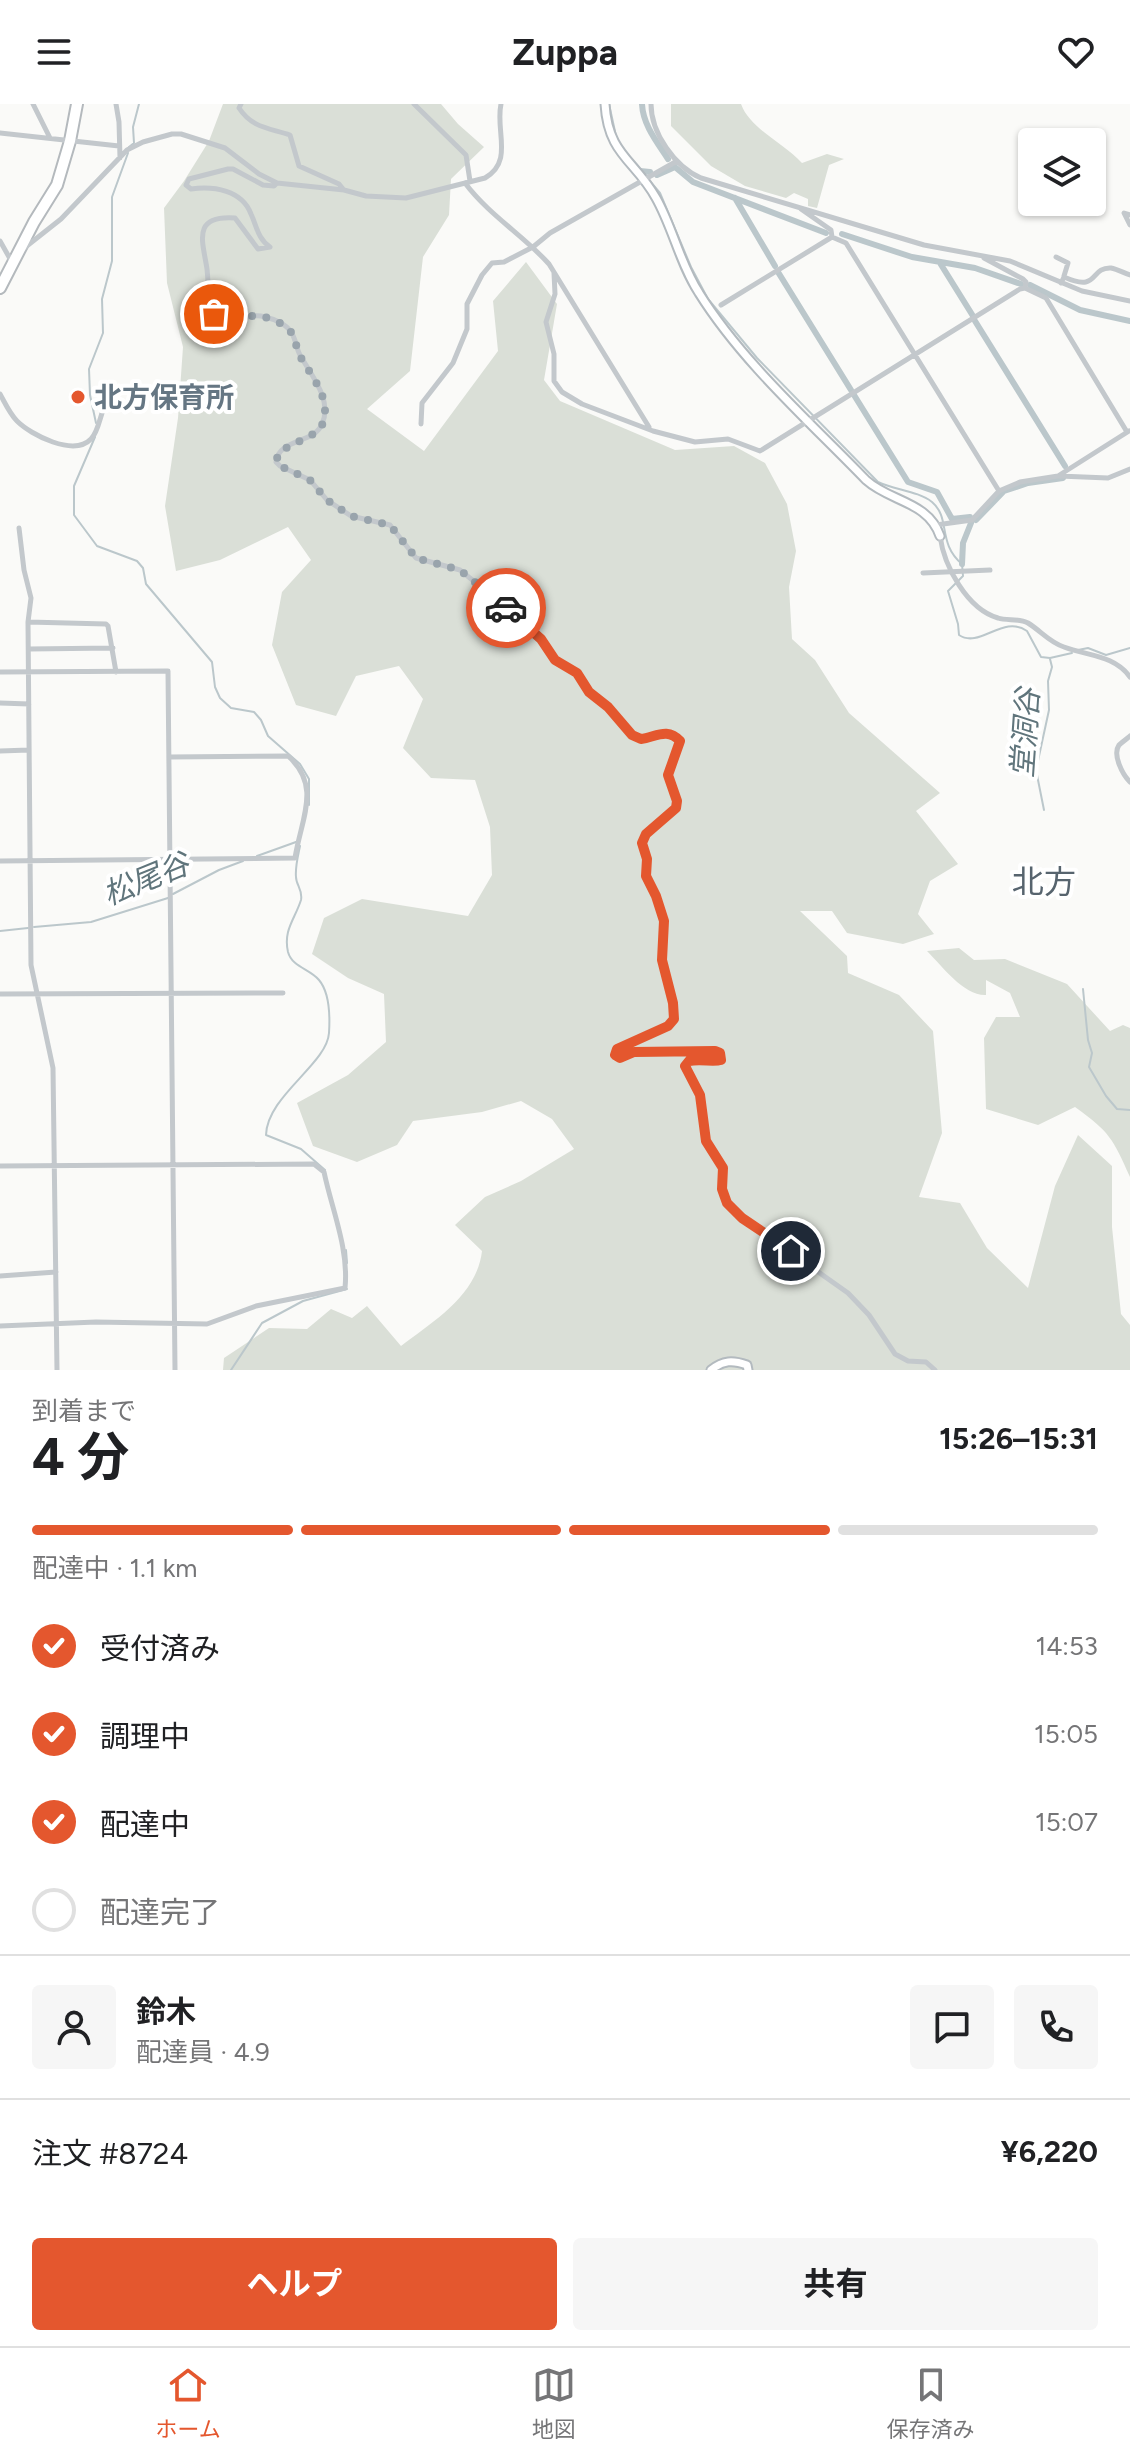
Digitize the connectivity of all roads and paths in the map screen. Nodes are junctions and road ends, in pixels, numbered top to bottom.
1 (33, 104) edge
2 (77, 104) edge
3 (116, 104) edge
4 (241, 104) edge
5 (414, 104) edge
6 (501, 104) edge
7 (605, 104) edge
8 (651, 104) edge
9 (0, 133) edge
10 (51, 139) junction
11 (70, 141) junction
12 (119, 146) junction
13 (120, 159) junction
14 (677, 161) junction
15 (642, 180) junction
16 (468, 182) junction
17 (277, 183) junction
18 (344, 190) junction
19 (801, 209) junction
20 (1130, 215) edge
21 (1130, 225) edge
22 (832, 237) junction
23 (0, 241) edge
24 (532, 247) junction
25 (20, 251) junction
26 (982, 256) junction
27 (1056, 257) dead end
28 (13, 264) junction
29 (554, 273) junction
30 (1130, 275) edge
31 (1062, 280) junction
32 (0, 288) edge
33 (1025, 288) junction
34 (1130, 301) edge
35 (721, 305) dead end
36 (914, 355) junction
37 (0, 394) edge
38 (108, 399) dead end
39 (807, 420) junction
40 (421, 424) dead end
41 (649, 428) junction
42 (1129, 431) edge
43 (1130, 469) edge
44 (1058, 476) junction
45 (999, 491) junction
46 (936, 525) junction
47 (19, 528) dead end
48 (940, 536) joint
49 (990, 570) dead end
50 (923, 573) dead end
51 (28, 622) junction
52 (113, 648) junction
53 (29, 649) junction
54 (0, 672) edge
55 (29, 672) junction
56 (116, 672) junction
57 (1130, 677) edge
58 (0, 703) edge
59 (29, 704) junction
60 (1130, 736) edge
61 (29, 750) junction
62 (0, 751) edge
63 (169, 757) junction
64 (1130, 782) edge
65 (170, 859) junction
66 (30, 860) junction
67 (0, 861) edge
68 (283, 993) dead end
69 (0, 994) edge
70 (36, 994) junction
71 (171, 994) junction
72 (0, 1166) edge
73 (54, 1166) junction
74 (172, 1166) junction
75 (56, 1272) junction
76 (0, 1276) edge
77 (174, 1324) junction
78 (57, 1325) junction
79 (0, 1326) edge
80 (57, 1370) edge
81 (175, 1370) edge
82 (711, 1370) edge
83 (748, 1370) edge
84 (935, 1370) edge

1 - 10 street
2 - 11 highway
3 - 12 street
4 - 18 street
5 - 16 street
6 - 16 street
7 - 15 street
8 - 14 street
9 - 10 street
10 - 11 street
11 - 12 street
11 - 25 highway
12 - 13 street
13 - 17 street
13 - 25 street
14 - 15 street
14 - 19 street
15 - 24 street
15 - 39 street
16 - 18 street
16 - 24 street
17 - 18 street
17 - 84 street
19 - 22 street
19 - 26 street
20 - 21 street
22 - 35 street
22 - 36 street
23 - 28 street
24 - 29 street
24 - 40 street
25 - 28 highway
26 - 31 street
26 - 33 street
27 - 31 street
28 - 32 highway
29 - 41 street
29 - 41 street
30 - 31 street
31 - 34 street
33 - 36 street
33 - 42 street
36 - 39 street
36 - 45 street
37 - 38 street
39 - 41 street
39 - 46 street
42 - 44 street
43 - 44 street
44 - 45 street
45 - 46 street
46 - 48 street
47 - 51 street
48 - 57 street
49 - 50 street, bridge
51 - 52 street
51 - 53 street
52 - 53 street
52 - 56 street
53 - 55 street
54 - 55 street
55 - 56 street
55 - 59 street
56 - 63 street
58 - 59 street
59 - 61 street
60 - 64 street
61 - 62 street
61 - 66 street
63 - 65 street
63 - 65 street
65 - 66 street
65 - 71 street
66 - 67 street
66 - 70 street
68 - 71 street
69 - 70 street
70 - 71 street
70 - 73 street
71 - 74 street
72 - 73 street
73 - 74 street
73 - 75 street
74 - 77 street
74 - 77 street
75 - 76 street
75 - 78 street
77 - 78 street
77 - 81 street
78 - 79 street
78 - 80 street
82 - 83 street

